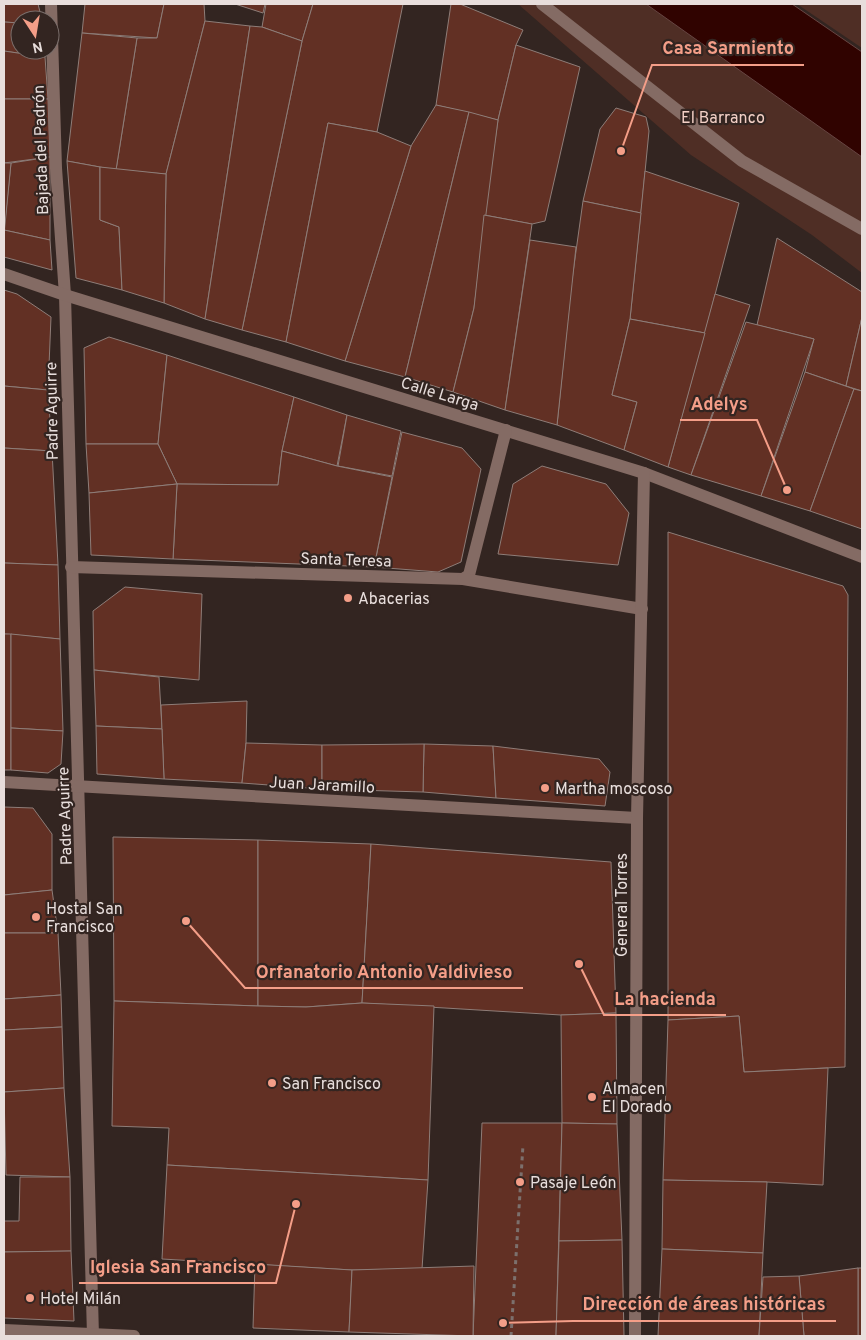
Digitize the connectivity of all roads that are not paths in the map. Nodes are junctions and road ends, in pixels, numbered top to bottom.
1 (51, 4) edge
2 (542, 4) edge
3 (862, 229) edge
4 (4, 274) edge
5 (65, 295) junction
6 (506, 430) junction
7 (644, 473) junction
8 (862, 557) edge
9 (71, 567) junction
10 (463, 579) junction
11 (642, 609) junction
12 (4, 782) edge
13 (80, 786) junction
14 (637, 818) junction
15 (4, 1330) edge
16 (93, 1336) edge
17 (134, 1336) edge
18 (635, 1336) edge

1 - 5 street, Bajada del Padrón
2 - 3 street
4 - 5 street, Calle Larga
5 - 6 street, Calle Larga
5 - 9 street, Padre Aguirre
6 - 7 street, Calle Larga
6 - 10 street
7 - 8 street, Calle Larga
7 - 11 street, General Torres
9 - 10 street, Santa Teresa
9 - 13 street, Padre Aguirre
10 - 11 street, Santa Teresa
11 - 14 street, General Torres
12 - 13 street, Juan Jaramillo
13 - 14 street, Juan Jaramillo
13 - 16 street, Padre Aguirre
14 - 18 street, General Torres
15 - 16 street
16 - 17 street

